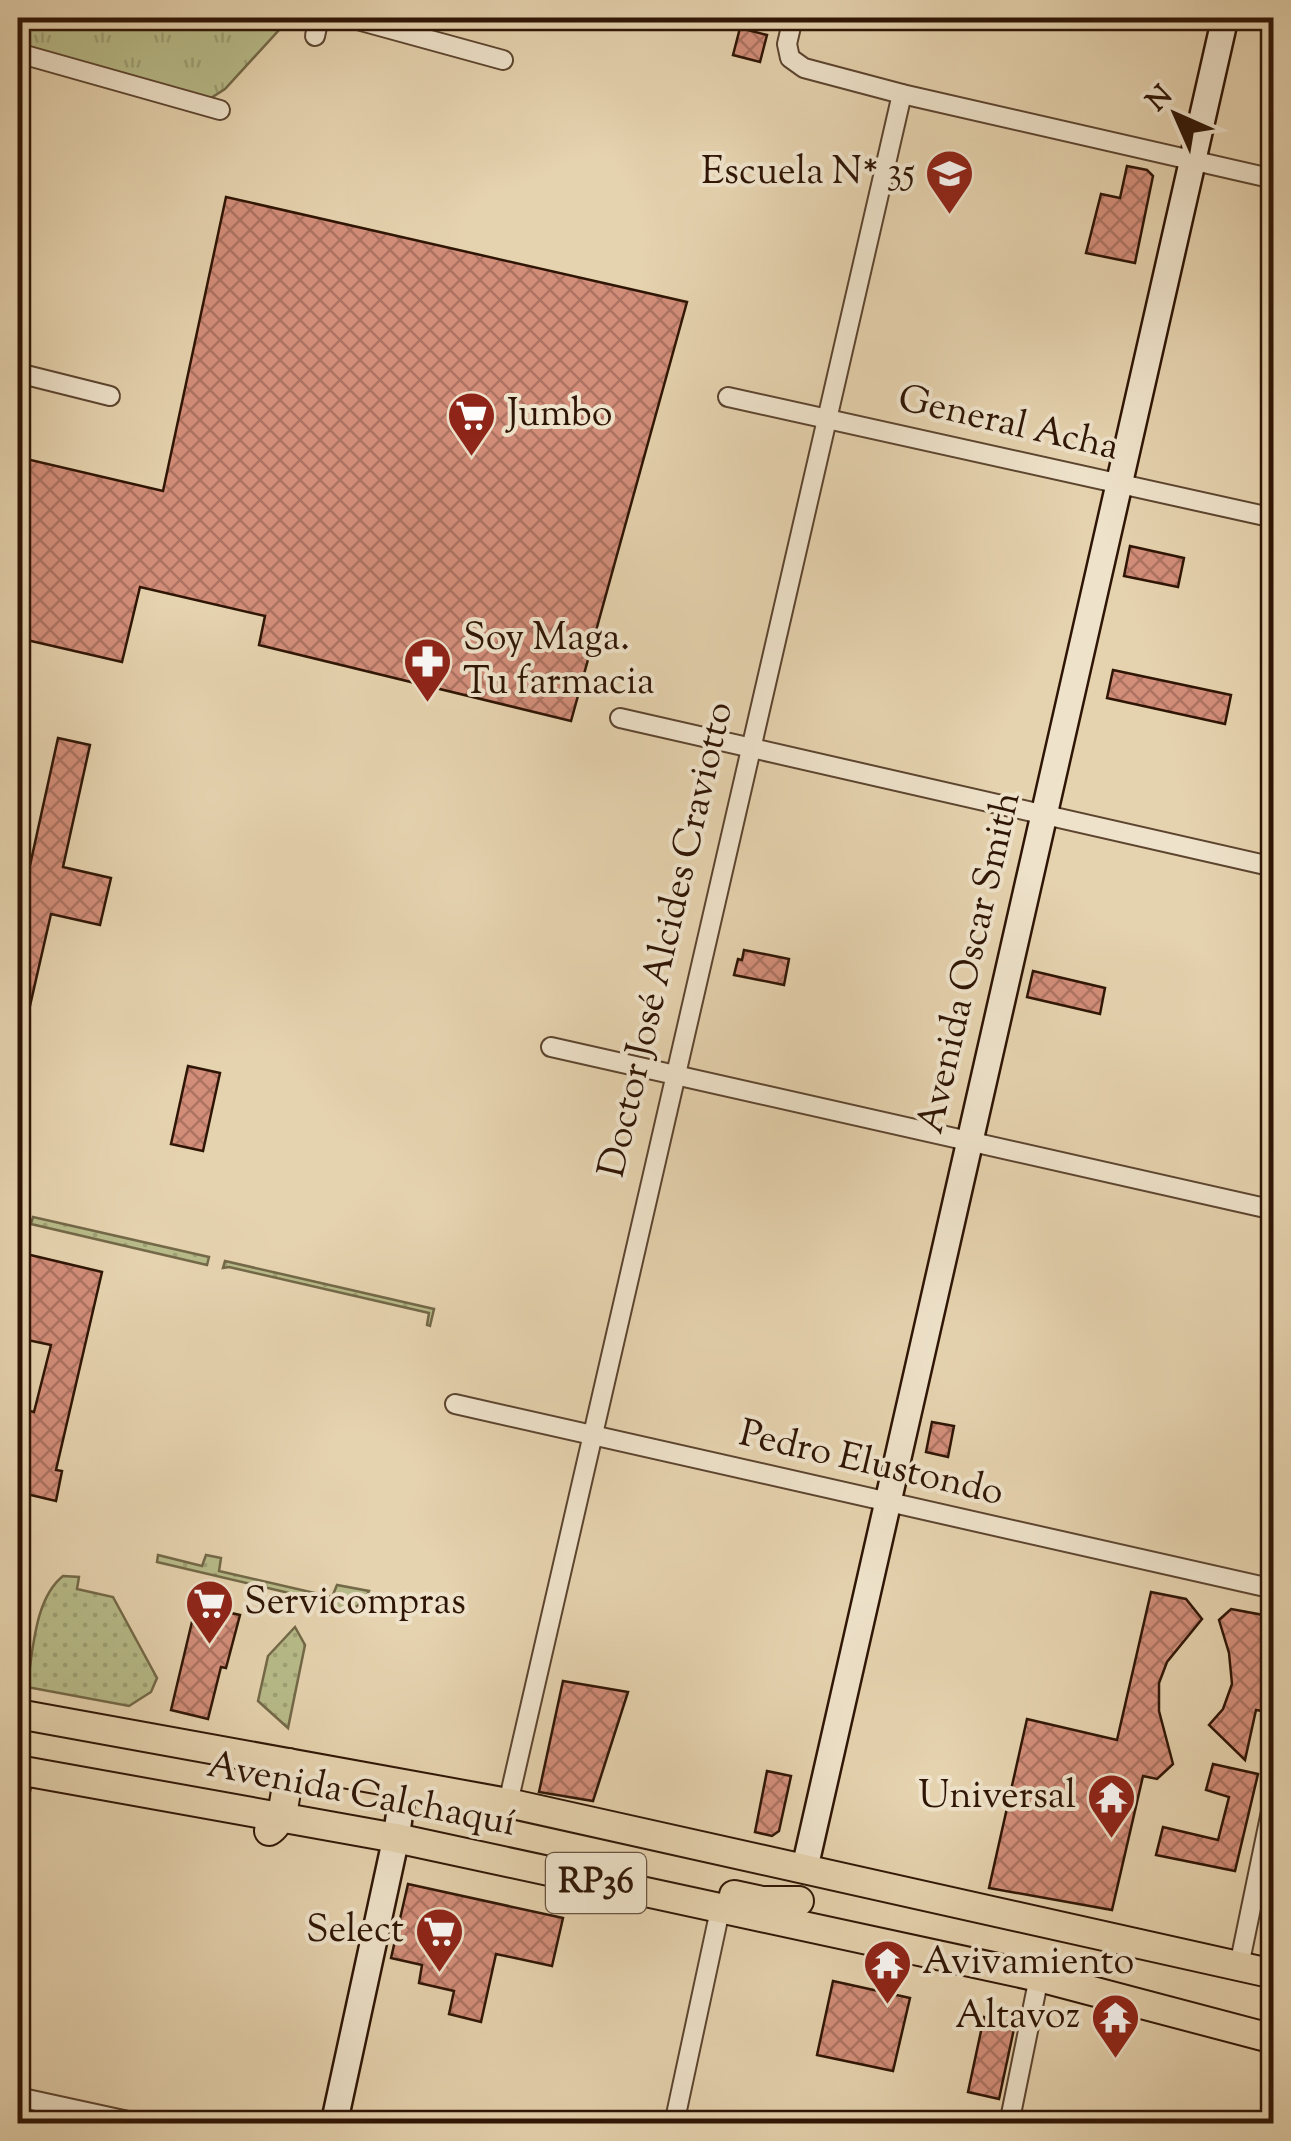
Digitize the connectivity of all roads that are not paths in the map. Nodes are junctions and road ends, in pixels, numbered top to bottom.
1 (350, 18) edge
2 (793, 18) edge
3 (1225, 18) edge
4 (18, 53) edge
5 (503, 60) dead end
6 (902, 94) junction
7 (220, 110) dead end
8 (1192, 162) junction
9 (1274, 179) edge
10 (18, 372) edge
11 (110, 396) dead end
12 (728, 396) dead end
13 (827, 417) junction
14 (1118, 483) junction
15 (1274, 518) edge
16 (620, 718) dead end
17 (749, 750) junction
18 (1042, 814) junction
19 (1274, 867) edge
20 (551, 1046) dead end
21 (676, 1076) junction
22 (968, 1142) junction
23 (1274, 1210) edge
24 (454, 1404) dead end
25 (595, 1436) junction
26 (887, 1502) junction
27 (1274, 1590) edge
28 (18, 1714) edge
29 (289, 1763) junction
30 (19, 1784) edge
31 (404, 1784) junction
32 (1274, 1797) edge
33 (508, 1803) junction
34 (280, 1818) junction
35 (396, 1838) junction
36 (805, 1867) junction
37 (549, 1871) junction
38 (720, 1910) junction
39 (798, 1913) junction
40 (1239, 1966) junction
41 (1274, 1974) edge
42 (1039, 1977) junction
43 (1274, 2038) edge
44 (18, 2097) edge
45 (142, 2124) edge
46 (334, 2124) edge
47 (674, 2124) edge
48 (1009, 2124) edge

1 - 5 street
2 - 6 street
3 - 8 main road, Avenida Oscar Smith
4 - 7 street
6 - 8 street
6 - 13 street, Doctor José Alcides Craviotto
8 - 9 street
8 - 14 main road, Avenida Oscar Smith
10 - 11 street
12 - 13 street, General Acha
13 - 14 street, General Acha
13 - 17 street, Doctor José Alcides Craviotto
14 - 15 street, General Acha
14 - 18 main road, Avenida Oscar Smith
16 - 17 street
17 - 18 street
17 - 21 street, Doctor José Alcides Craviotto
18 - 19 street
18 - 22 main road, Avenida Oscar Smith
20 - 21 street
21 - 22 street
21 - 25 street, Doctor José Alcides Craviotto
22 - 23 street
22 - 26 main road, Avenida Oscar Smith
24 - 25 street, Pedro Elustondo
25 - 26 street, Pedro Elustondo
25 - 33 street, Doctor José Alcides Craviotto
26 - 27 street, Pedro Elustondo
26 - 36 main road, Avenida Oscar Smith
28 - 29 main road, Avenida Calchaquí / RP36
29 - 31 main road, Avenida Calchaquí / RP36
29 - 34 main road
30 - 34 main road
31 - 33 main road, Avenida Calchaquí / RP36
31 - 35 main road
32 - 40 street
33 - 36 main road, Avenida Calchaquí / RP36
34 - 35 main road, Avenida Calchaquí / RP36
35 - 37 main road, Avenida Calchaquí / RP36
35 - 46 main road
36 - 39 street, Avenida Oscar Smith
36 - 40 main road, Avenida Calchaquí / RP36
37 - 38 main road, Avenida Calchaquí / RP36
37 - 39 main road
38 - 39 main road, Avenida Calchaquí / RP36
38 - 47 street
39 - 42 main road, Avenida Calchaquí / RP36
40 - 41 main road, Avenida Calchaquí / RP36
42 - 43 main road, Avenida Calchaquí / RP36
42 - 48 street
44 - 45 street

